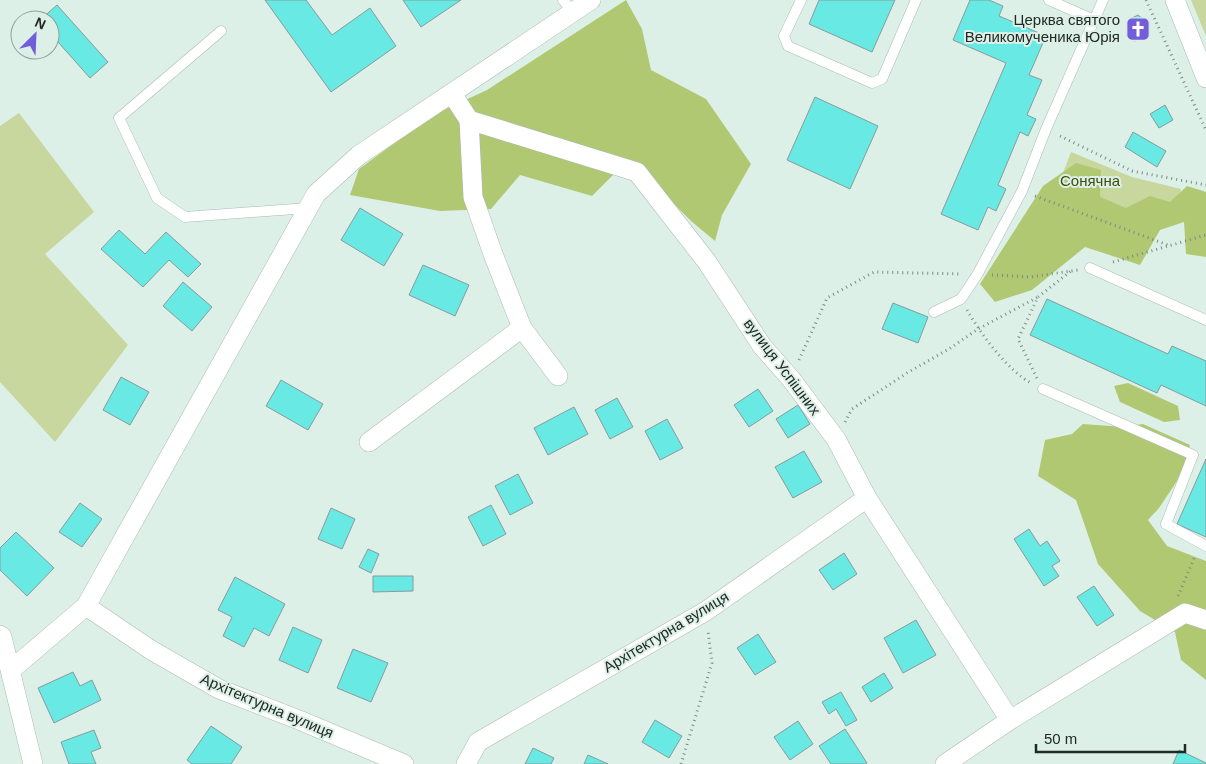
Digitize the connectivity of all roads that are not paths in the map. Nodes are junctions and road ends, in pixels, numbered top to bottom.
1 (591, 0) edge
2 (801, 0) edge
3 (916, 0) edge
4 (1049, 0) edge
5 (1103, 0) edge
6 (1175, 0) edge
7 (568, 6) edge
8 (1094, 20) junction
9 (221, 31) dead end
10 (1206, 78) edge
11 (450, 94) junction
12 (469, 120) junction
13 (308, 208) junction
14 (1090, 268) road end
15 (934, 312) dead end
16 (1206, 320) edge
17 (522, 328) junction
18 (558, 376) dead end
19 (1043, 389) road end
20 (368, 442) dead end
21 (867, 498) junction
22 (1203, 545) edge
23 (86, 606) junction
24 (1206, 620) edge
25 (0, 635) edge
26 (11, 670) junction
27 (1010, 720) junction
28 (33, 764) edge
29 (404, 764) edge
30 (466, 764) edge
31 (945, 764) edge

1 - 7 street
2 - 3 lane
4 - 8 lane
5 - 8 lane
6 - 10 street
7 - 11 street
8 - 15 lane
9 - 13 lane
11 - 12 street
11 - 13 street
12 - 17 street
12 - 21 street, вулиця Успішних
13 - 23 street
14 - 16 lane
17 - 18 street
17 - 20 street
19 - 22 lane
21 - 27 street, вулиця Успішних
21 - 30 street, Архітектурна вулиця
23 - 26 street
23 - 29 street, Архітектурна вулиця
24 - 27 street
25 - 26 street
26 - 28 street
27 - 31 street

